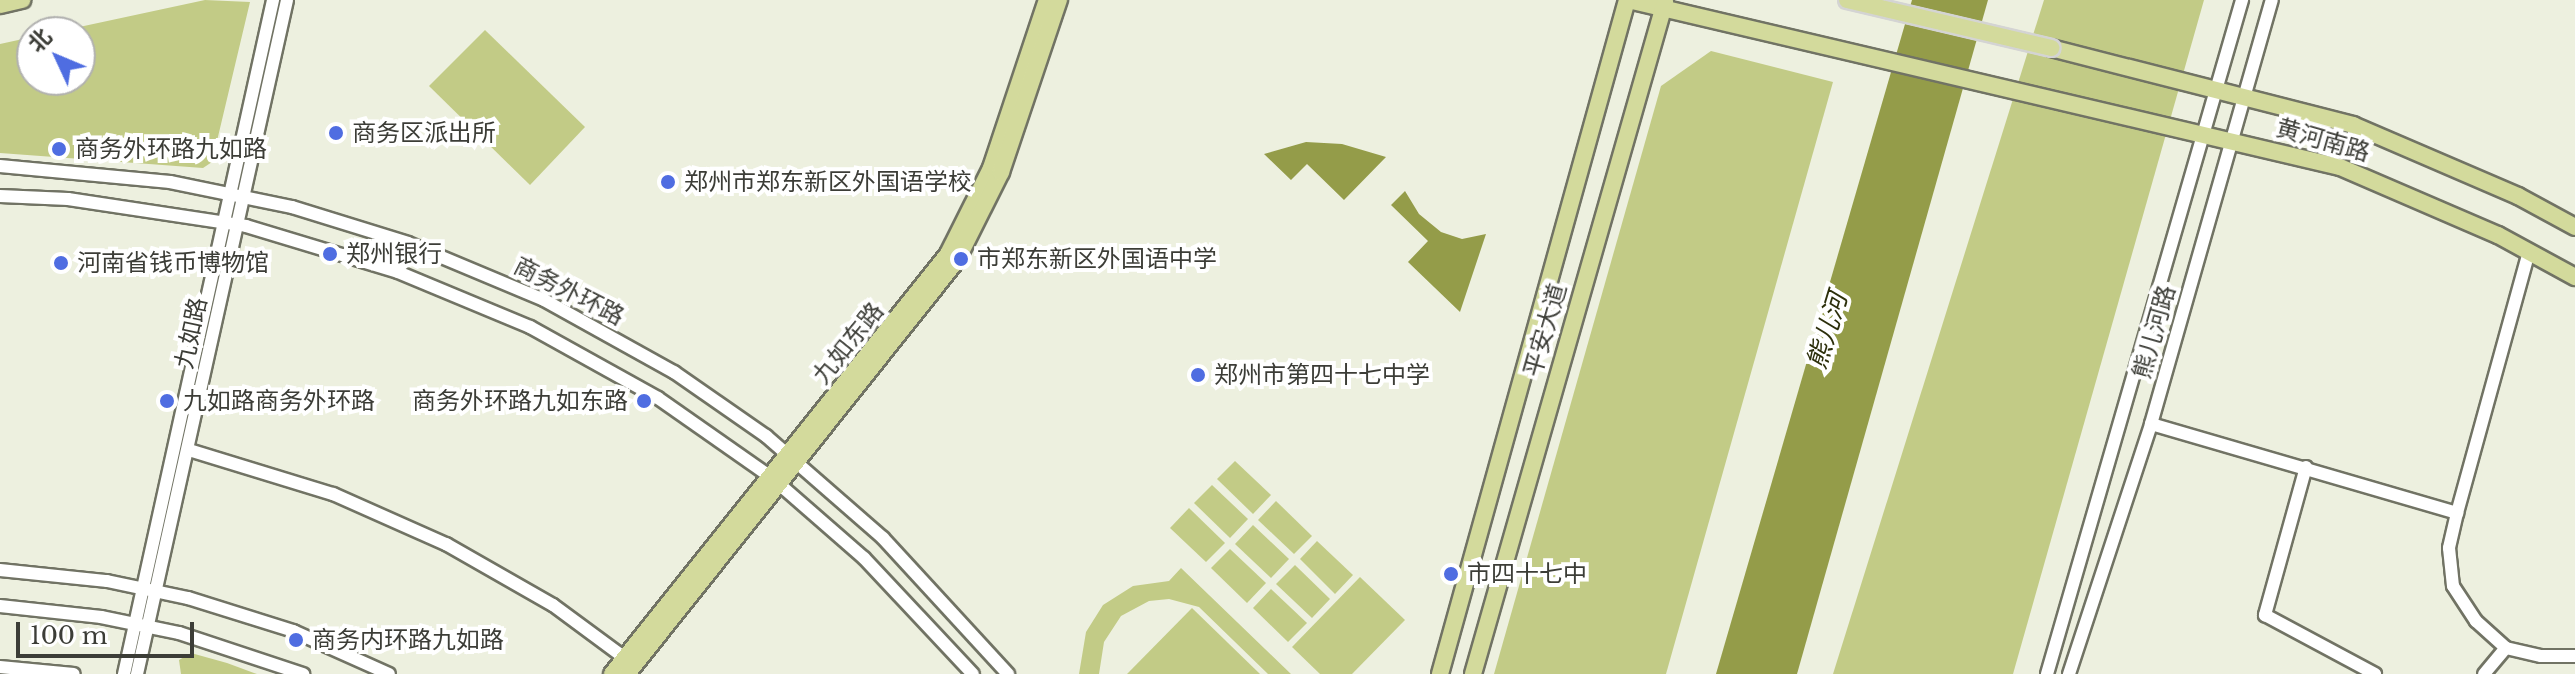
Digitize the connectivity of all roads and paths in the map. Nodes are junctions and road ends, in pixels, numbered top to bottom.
1 (22, 0) edge
2 (273, 0) edge
3 (287, 0) edge
4 (1047, 0) edge
5 (1059, 0) edge
6 (1627, 0) edge
7 (1847, 0) edge
8 (2242, 0) edge
9 (2272, 0) edge
10 (0, 5) edge
11 (1664, 5) edge
12 (2216, 91) junction
13 (2244, 98) junction
14 (2204, 133) junction
15 (2232, 140) junction
16 (0, 166) edge
17 (237, 194) junction
18 (0, 196) edge
19 (231, 223) junction
20 (2575, 227) edge
21 (2529, 251) junction
22 (2575, 277) edge
23 (2151, 424) junction
24 (189, 450) junction
25 (793, 459) junction
26 (2306, 467) junction
27 (775, 481) junction
28 (2457, 513) junction
29 (0, 570) edge
30 (151, 589) junction
31 (0, 606) edge
32 (143, 625) junction
33 (2506, 648) junction
34 (2575, 656) edge
35 (0, 667) edge
36 (632, 668) edge
37 (74, 674) edge
38 (124, 674) edge
39 (137, 674) edge
40 (303, 674) edge
41 (389, 674) edge
42 (612, 674) edge
43 (973, 674) edge
44 (1008, 674) edge
45 (1440, 674) edge
46 (1473, 674) edge
47 (2047, 674) edge
48 (2069, 674) edge
49 (2375, 674) edge
50 (2484, 674) edge

1 - 10 main road
2 - 17 street, 九如路
3 - 17 street, 九如路
4 - 25 main road, 九如东路
5 - 25 main road, 九如东路
6 - 11 main road, 黄河南路
6 - 45 main road, 平安大道
7 - 12 main road, 黄河南路, bridge
8 - 12 street, 熊儿河路
9 - 13 street, 熊儿河路
11 - 14 main road, 黄河南路
11 - 46 main road, 平安大道
12 - 13 main road, 黄河南路
12 - 14 street, 熊儿河路
13 - 15 street, 熊儿河路
13 - 20 main road, 黄河南路
14 - 15 main road, 黄河南路
14 - 47 street, 熊儿河路
15 - 21 main road, 黄河南路
15 - 23 street, 熊儿河路
16 - 17 street, 商务外环路
17 - 19 street, 九如路
17 - 25 street, 商务外环路
18 - 19 street, 商务外环路
19 - 24 street, 九如路
19 - 27 street, 商务外环路
19 - 30 street, 九如路
21 - 22 main road, 黄河南路
21 - 28 street
23 - 26 street
23 - 48 street, 熊儿河路
24 - 30 street, 九如路
24 - 36 street
25 - 27 main road, 九如东路
25 - 44 street, 商务外环路
26 - 28 street
26 - 49 street
27 - 36 main road, 九如东路
27 - 43 street, 商务外环路
28 - 33 street
29 - 30 street
30 - 32 street, 九如路
30 - 41 street
31 - 32 street
32 - 38 street, 九如路
32 - 39 street, 九如路
32 - 40 street
33 - 34 street
33 - 50 street
35 - 37 street
36 - 42 main road, 九如东路

